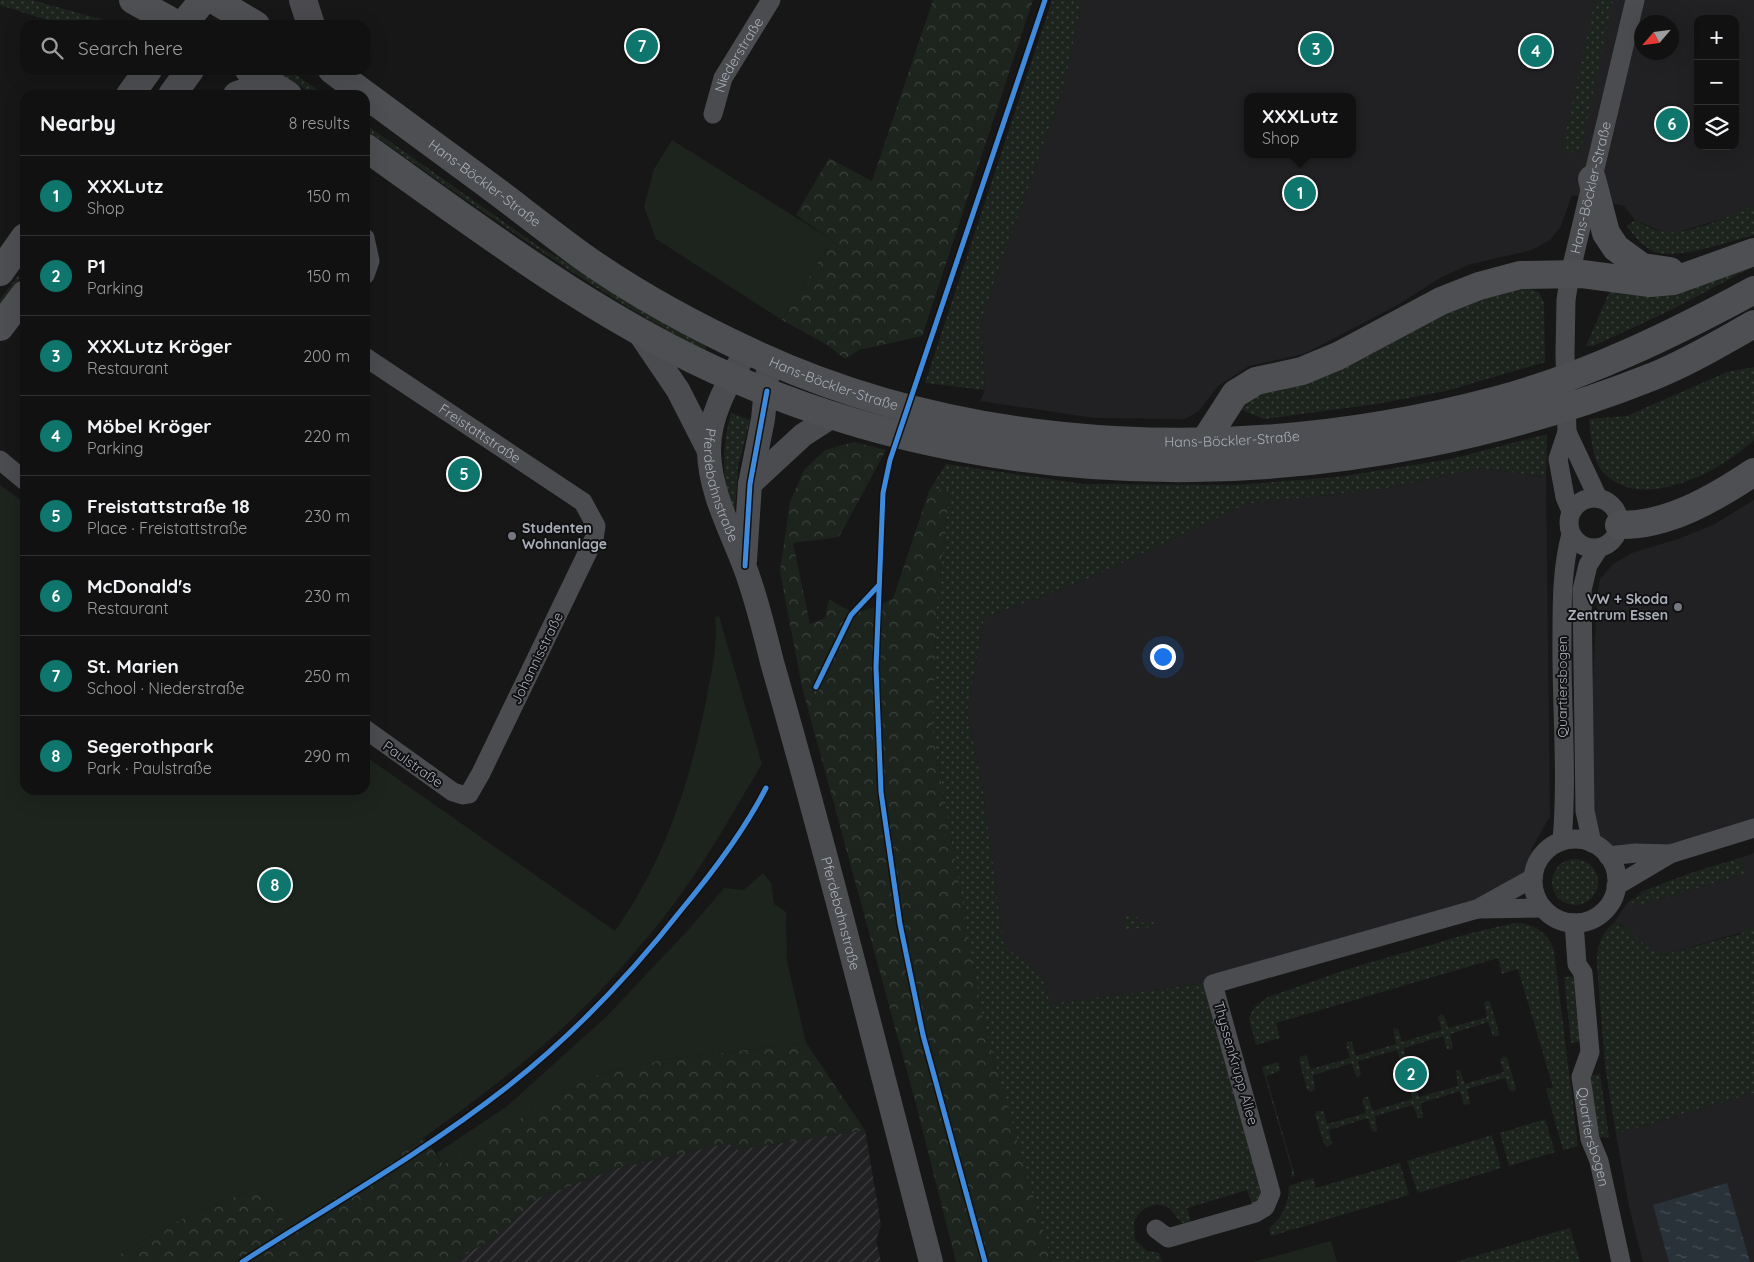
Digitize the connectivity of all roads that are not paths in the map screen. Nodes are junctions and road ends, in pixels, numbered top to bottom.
1 (133, 0) edge
2 (203, 0) edge
3 (303, 0) edge
4 (771, 0) edge
5 (1635, 0) edge
6 (169, 20) edge
7 (187, 20) edge
8 (309, 20) edge
9 (144, 75) edge
10 (186, 75) edge
11 (339, 75) edge
12 (269, 83) edge
13 (134, 90) edge
14 (176, 90) edge
15 (250, 90) edge
16 (359, 90) edge
17 (370, 98) edge
18 (714, 114) dead end
19 (370, 151) edge
20 (1592, 179) junction
21 (20, 244) edge
22 (1754, 252) edge
23 (0, 272) edge
24 (1570, 274) junction
25 (1696, 274) junction
26 (1754, 290) edge
27 (20, 301) edge
28 (1754, 324) edge
29 (0, 327) edge
30 (640, 334) junction
31 (1754, 346) edge
32 (1714, 347) junction
33 (758, 355) junction
34 (370, 360) edge
35 (731, 378) junction
36 (767, 391) junction
37 (831, 417) junction
38 (1568, 432) junction
39 (1204, 442) junction
40 (709, 451) junction
41 (0, 460) edge
42 (1754, 472) edge
43 (20, 477) edge
44 (750, 484) junction
45 (1598, 498) junction
46 (1571, 511) junction
47 (591, 514) joint
48 (1619, 525) junction
49 (1571, 534) junction
50 (1600, 548) junction
51 (745, 566) junction
52 (370, 733) edge
53 (463, 795) joint
54 (1754, 828) edge
55 (1562, 841) junction
56 (1592, 843) junction
57 (1670, 854) junction
58 (1608, 856) junction
59 (1533, 878) junction
60 (1616, 886) junction
61 (1543, 908) junction
62 (1477, 909) junction
63 (1574, 923) junction
64 (1156, 1229) dead end
65 (931, 1262) edge
66 (1621, 1262) edge

1 - 6 main road
2 - 7 main road
3 - 8 main road
4 - 18 street, Niederstraße
5 - 20 street, Hans-Böckler-Straße
9 - 13 main road
10 - 14 main road
11 - 16 main road, Hans-Böckler-Straße
12 - 15 main road
17 - 33 main road, Hans-Böckler-Straße
19 - 30 main road, Hans-Böckler-Straße
20 - 24 street, Hans-Böckler-Straße
20 - 25 main road
21 - 23 main road
22 - 25 main road
24 - 25 main road
24 - 38 street, Hans-Böckler-Straße
24 - 39 main road
26 - 39 main road, Hans-Böckler-Straße
27 - 29 main road
28 - 32 main road, Hans-Böckler-Straße
30 - 35 main road, Hans-Böckler-Straße
30 - 40 street
31 - 32 main road
32 - 37 main road, Hans-Böckler-Straße
33 - 35 street, Pferdebahnstraße
33 - 36 street, Pferdebahnstraße
33 - 39 main road, Hans-Böckler-Straße
34 - 47 street, Freistattstraße
35 - 36 main road, Hans-Böckler-Straße
35 - 40 street, Pferdebahnstraße
36 - 37 main road, Hans-Böckler-Straße
36 - 44 street, Pferdebahnstraße
37 - 44 street
38 - 45 street, Hans-Böckler-Straße
38 - 46 street, Hans-Böckler-Straße
40 - 51 street, Pferdebahnstraße
41 - 43 street
42 - 48 main road
44 - 51 street, Pferdebahnstraße
45 - 46 street
45 - 48 street, Hans-Böckler-Straße
46 - 49 street, Hans-Böckler-Straße
47 - 53 street, Johannisstraße
48 - 50 street
49 - 50 street
49 - 55 street, Quartiersbogen
50 - 56 street, Quartiersbogen
51 - 65 street, Pferdebahnstraße
52 - 53 street, Paulstraße
54 - 57 street
55 - 56 street
55 - 59 street
56 - 58 street
57 - 58 street
57 - 60 street
58 - 60 street
59 - 61 street
59 - 62 street, ThyssenKrupp Allee
60 - 63 street
61 - 62 street, ThyssenKrupp Allee
61 - 63 street
62 - 64 street, ThyssenKrupp Allee
63 - 66 street, Quartiersbogen

